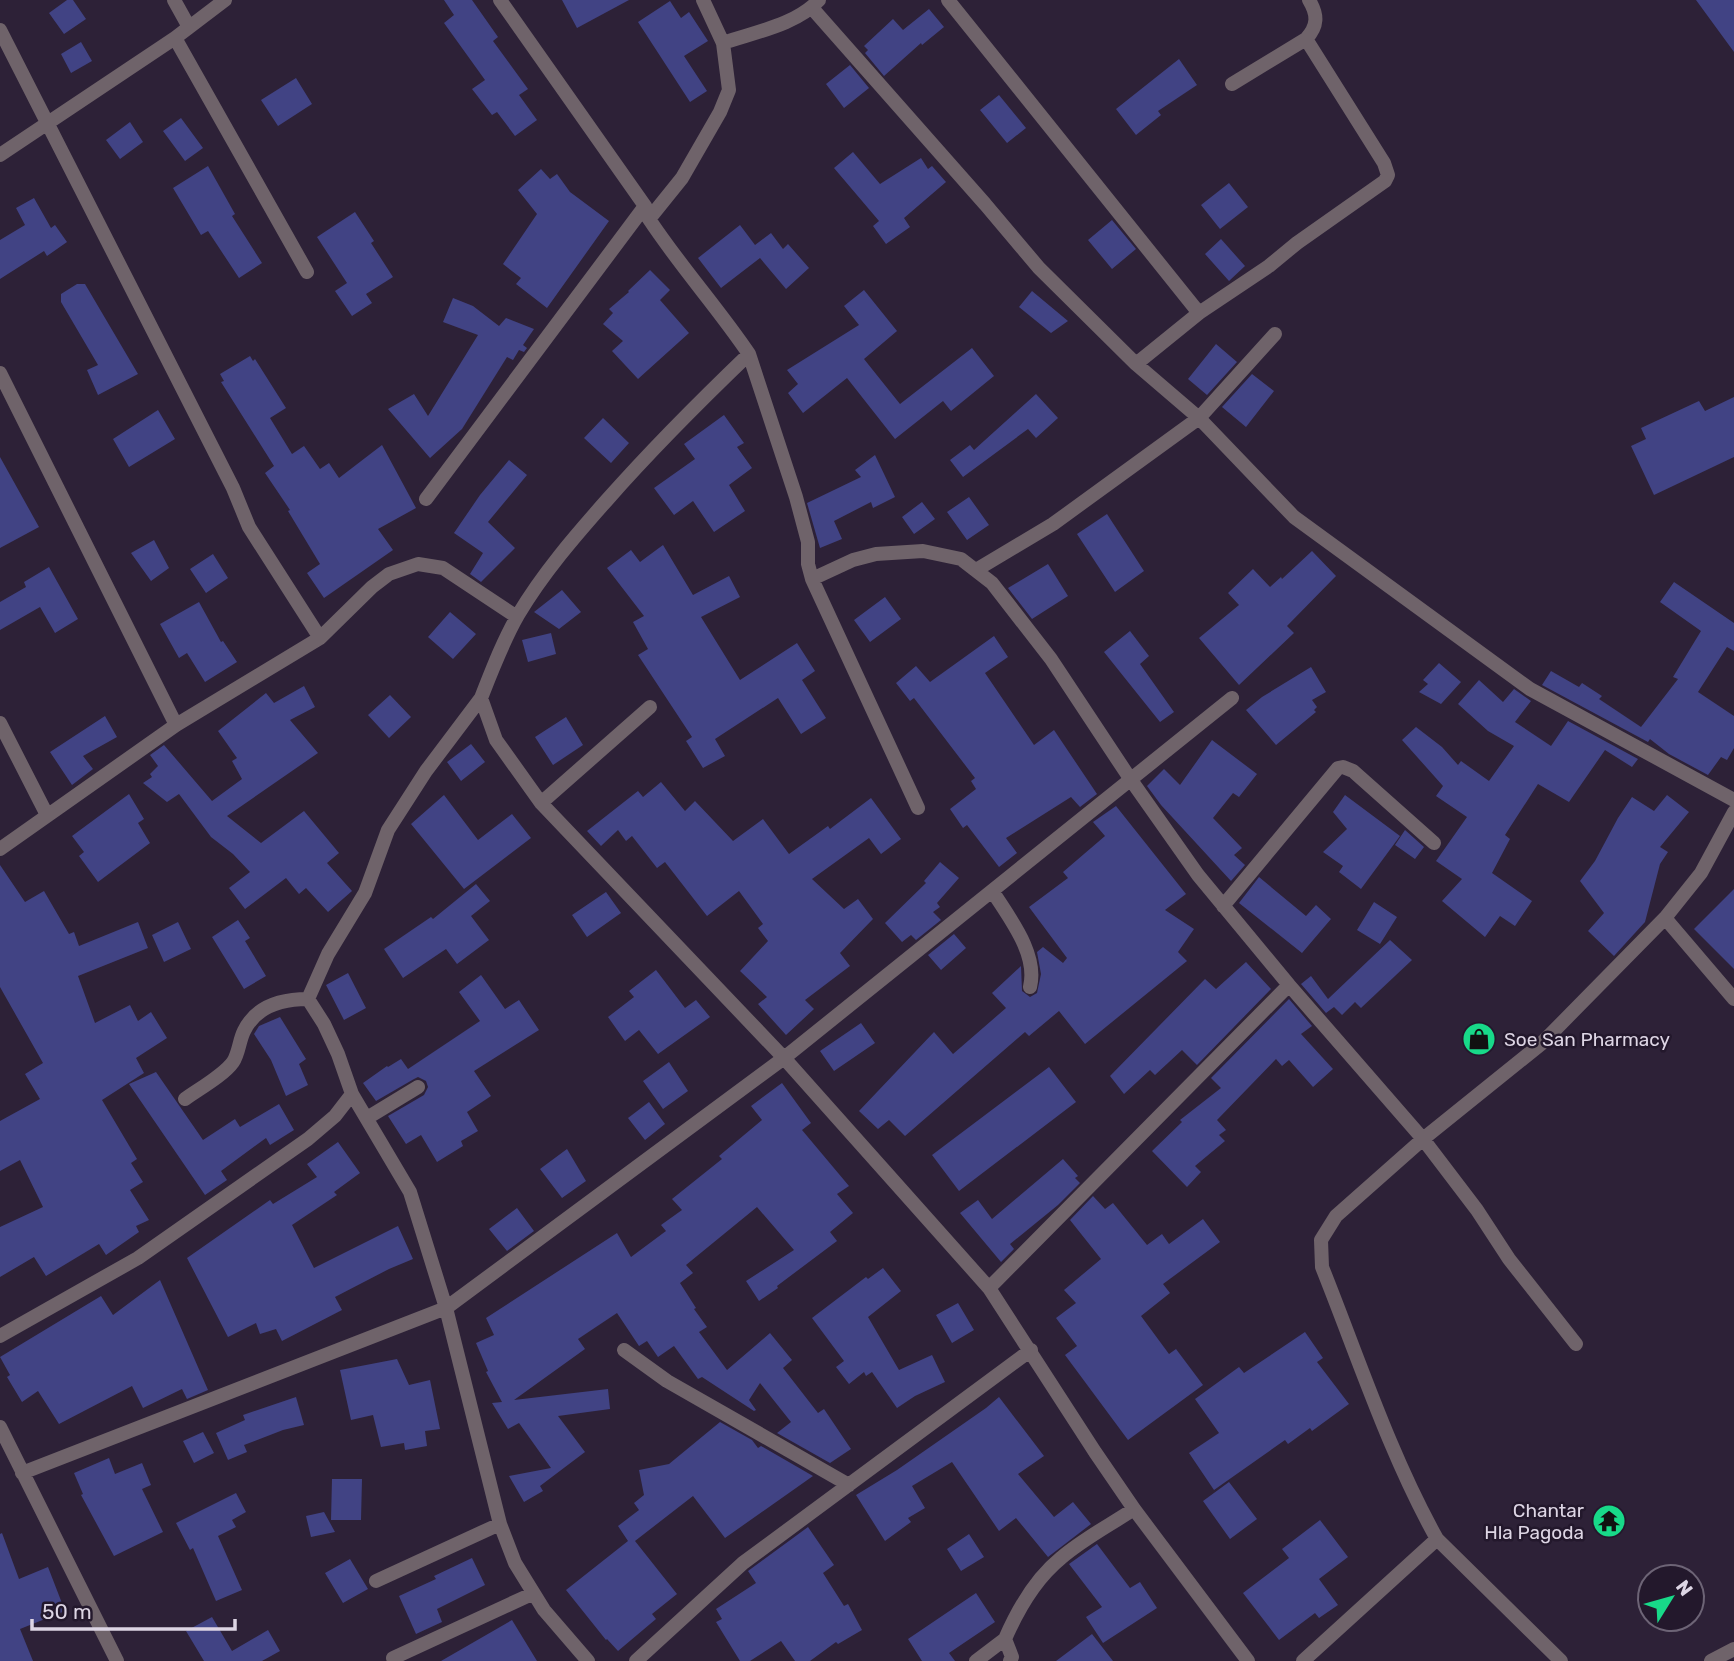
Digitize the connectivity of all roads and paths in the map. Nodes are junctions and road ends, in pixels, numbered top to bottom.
1 (174, 0) edge
2 (225, 0) edge
3 (500, 0) edge
4 (703, 0) edge
5 (948, 0) edge
6 (1309, 0) edge
7 (816, 4) edge
8 (189, 27) junction
9 (0, 30) edge
10 (175, 38) junction
11 (1306, 39) junction
12 (723, 43) junction
13 (1232, 84) dead end
14 (48, 122) junction
15 (0, 155) edge
16 (647, 212) junction
17 (307, 272) dead end
18 (1199, 313) junction
19 (1275, 334) dead end
20 (749, 354) junction
21 (1136, 364) junction
22 (0, 373) edge
23 (1199, 418) junction
24 (426, 499) dead end
25 (976, 570) junction
26 (812, 579) junction
27 (517, 617) junction
28 (320, 638) junction
29 (481, 698) junction
30 (1232, 698) dead end
31 (650, 707) dead end
32 (0, 723) edge
33 (176, 725) junction
34 (1131, 780) junction
35 (1734, 800) edge
36 (541, 803) junction
37 (918, 808) dead end
38 (1734, 812) edge
39 (47, 815) junction
40 (1434, 843) dead end
41 (0, 849) edge
42 (993, 892) junction
43 (1223, 906) junction
44 (1665, 918) junction
45 (1289, 985) junction
46 (1030, 987) dead end
47 (308, 999) junction
48 (1734, 999) edge
49 (783, 1058) junction
50 (418, 1087) dead end
51 (352, 1094) junction
52 (185, 1099) dead end
53 (367, 1118) junction
54 (1423, 1139) junction
55 (989, 1288) junction
56 (446, 1308) junction
57 (0, 1336) edge
58 (1576, 1344) dead end
59 (624, 1350) dead end
60 (1031, 1350) junction
61 (0, 1427) edge
62 (22, 1473) junction
63 (849, 1485) junction
64 (1135, 1509) junction
65 (500, 1524) junction
66 (1437, 1539) junction
67 (376, 1581) dead end
68 (532, 1594) junction
69 (1005, 1639) junction
70 (1734, 1649) edge
71 (393, 1658) dead end
72 (117, 1661) edge
73 (587, 1661) edge
74 (636, 1661) edge
75 (976, 1661) edge
76 (1010, 1661) edge
77 (1248, 1661) edge
78 (1303, 1661) edge
79 (1561, 1661) edge
80 (1711, 1661) edge

1 - 8 street
2 - 8 street
3 - 16 street
4 - 12 street
5 - 18 street
6 - 11 street
7 - 12 street
7 - 21 street
8 - 10 street
9 - 14 street
10 - 14 street
10 - 17 street
11 - 13 street
11 - 18 street
12 - 16 street
14 - 15 street
14 - 28 street
16 - 20 street
16 - 24 street
18 - 21 street
19 - 23 street
20 - 26 street
20 - 27 street
21 - 23 street
22 - 33 street
23 - 25 street
23 - 35 street
25 - 26 street
25 - 34 street
26 - 37 street
27 - 28 street
27 - 29 street
28 - 33 street
29 - 36 street
29 - 47 street
30 - 34 street
31 - 36 street
32 - 39 street
33 - 39 street
34 - 42 street
34 - 43 street
36 - 49 street
38 - 44 street
39 - 41 street
40 - 43 street
42 - 46 street
42 - 49 street
43 - 45 street
44 - 48 street
44 - 54 street
45 - 54 street
45 - 55 street
47 - 51 street
47 - 52 street
49 - 55 street
49 - 56 street
50 - 53 street
51 - 53 street
51 - 57 street
53 - 56 street
54 - 58 street
54 - 66 street
55 - 60 street
56 - 62 street
56 - 65 street
59 - 63 street
60 - 63 street
60 - 64 street
61 - 62 street
62 - 72 street
63 - 74 street
64 - 69 street
64 - 77 street
65 - 67 street
65 - 68 street
66 - 78 street
66 - 79 street
68 - 71 street
68 - 73 street
69 - 75 street
69 - 76 street
70 - 80 street

